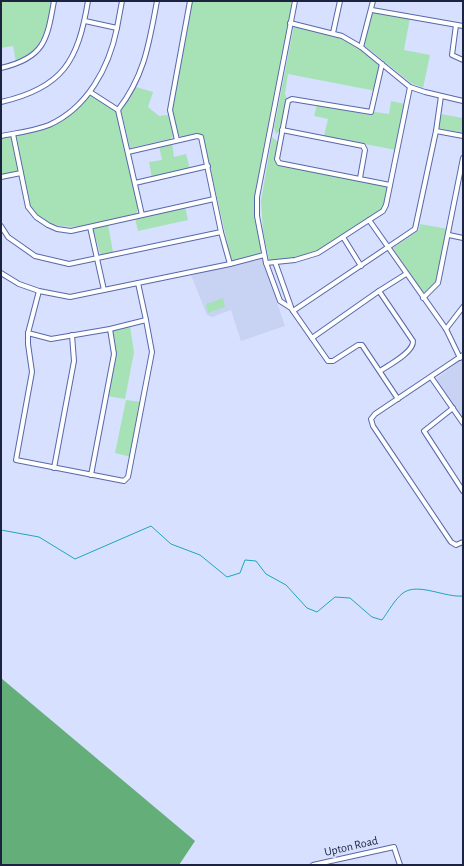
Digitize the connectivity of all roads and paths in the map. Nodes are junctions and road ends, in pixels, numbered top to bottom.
1 (54, 1) edge
2 (88, 1) edge
3 (122, 1) edge
4 (156, 1) edge
5 (190, 1) edge
6 (295, 1) edge
7 (340, 1) edge
8 (373, 1) edge
9 (372, 10) junction
10 (85, 21) junction
11 (290, 23) junction
12 (456, 25) junction
13 (463, 26) edge
14 (117, 28) junction
15 (334, 33) junction
16 (361, 47) junction
17 (463, 60) edge
18 (382, 64) junction
19 (1, 68) edge
20 (410, 87) junction
21 (90, 92) junction
22 (441, 96) junction
23 (463, 100) edge
24 (1, 102) edge
25 (118, 110) junction
26 (282, 130) junction
27 (436, 131) junction
28 (12, 134) junction
29 (1, 136) edge
30 (463, 136) edge
31 (177, 140) junction
32 (128, 152) junction
33 (463, 158) edge
34 (208, 166) junction
35 (21, 173) junction
36 (1, 177) edge
37 (360, 178) junction
38 (135, 183) junction
39 (390, 185) junction
40 (214, 199) junction
41 (142, 215) junction
42 (369, 220) junction
43 (1, 226) edge
44 (90, 227) junction
45 (221, 232) junction
46 (449, 235) junction
47 (343, 237) junction
48 (463, 238) edge
49 (390, 247) junction
50 (264, 255) junction
51 (98, 258) junction
52 (275, 262) junction
53 (266, 263) junction
54 (230, 264) junction
55 (361, 266) junction
56 (1, 273) edge
57 (406, 274) junction
58 (138, 283) junction
59 (104, 290) junction
60 (379, 291) junction
61 (39, 292) junction
62 (423, 298) junction
63 (463, 307) edge
64 (292, 310) junction
65 (146, 320) junction
66 (110, 329) junction
67 (446, 330) junction
68 (28, 333) junction
69 (72, 335) junction
70 (312, 338) junction
71 (462, 356) edge
72 (380, 371) junction
73 (431, 377) junction
74 (398, 399) junction
75 (453, 408) junction
76 (463, 423) edge
77 (54, 468) junction
78 (91, 475) junction
79 (463, 490) edge
80 (463, 542) edge
81 (313, 865) edge
82 (400, 865) edge

1 - 19 street
2 - 10 street
3 - 14 street
4 - 25 street
5 - 31 street
6 - 11 street
7 - 15 street
8 - 9 street
9 - 12 street
9 - 16 street
10 - 14 street
10 - 24 street
11 - 15 street
11 - 50 street
12 - 13 street
12 - 17 street
14 - 21 street
15 - 16 street
16 - 18 street
18 - 20 street
18 - 26 street
20 - 22 street
20 - 39 street
21 - 25 street
21 - 28 street
22 - 23 street
22 - 27 street
25 - 32 street
26 - 37 street
26 - 37 street
27 - 30 street
27 - 49 street
28 - 29 street
28 - 35 street
31 - 32 street
31 - 34 street
32 - 38 street
33 - 46 street
34 - 38 street
34 - 40 street
35 - 36 street
35 - 44 street
37 - 39 street
38 - 41 street
39 - 42 street
40 - 41 street
40 - 45 street
41 - 44 street
42 - 47 street
42 - 49 street
43 - 51 street
44 - 51 street
45 - 51 street
45 - 54 street
46 - 48 street
46 - 62 street
47 - 52 street
47 - 55 street
49 - 55 street
49 - 57 street
50 - 53 street
50 - 54 street
51 - 59 street
52 - 53 street
52 - 64 street
53 - 64 street
54 - 58 street
55 - 64 street
56 - 61 street
57 - 60 street
57 - 62 street
58 - 59 street
58 - 65 street
59 - 61 street
60 - 70 street
60 - 72 street
61 - 68 street
62 - 67 street
63 - 67 street
64 - 70 street
65 - 66 street
65 - 78 street
66 - 69 street
66 - 78 street
67 - 71 street
68 - 69 street
68 - 77 street
69 - 77 street
70 - 72 street
71 - 73 street
72 - 74 street
73 - 74 street
73 - 75 street
74 - 80 street
75 - 76 street
75 - 79 street
77 - 78 street
81 - 82 street, Upton Road

